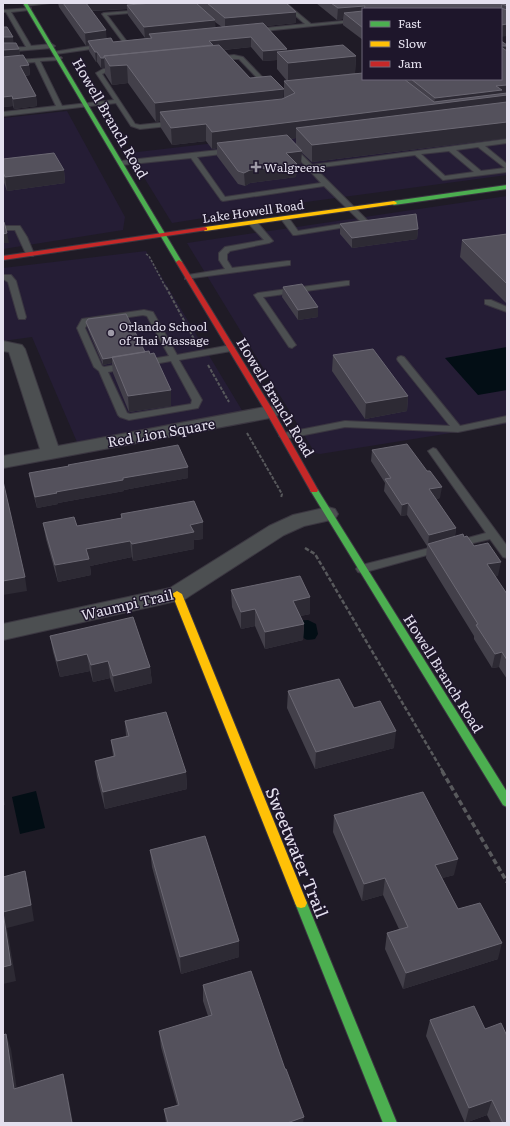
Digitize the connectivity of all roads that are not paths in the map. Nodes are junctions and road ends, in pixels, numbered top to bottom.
1 (46, 3) edge
2 (283, 3) edge
3 (24, 5) edge
4 (6, 11) edge
5 (149, 11) edge
6 (362, 20) edge
7 (310, 26) junction
8 (247, 32) edge
9 (133, 42) edge
10 (126, 43) junction
11 (118, 44) edge
12 (110, 45) edge
13 (30, 48) junction
14 (3, 50) edge
15 (56, 52) junction
16 (37, 60) junction
17 (3, 63) edge
18 (276, 86) edge
19 (269, 87) junction
20 (284, 94) dead end
21 (276, 95) junction
22 (117, 101) junction
23 (88, 105) junction
24 (60, 108) junction
25 (3, 114) edge
26 (296, 141) edge
27 (507, 141) edge
28 (289, 144) junction
29 (480, 145) junction
30 (451, 149) junction
31 (416, 153) junction
32 (193, 156) junction
33 (121, 163) junction
34 (507, 166) edge
35 (311, 167) junction
36 (507, 170) edge
37 (480, 173) junction
38 (326, 184) junction
39 (507, 187) edge
40 (353, 209) junction
41 (285, 218) junction
42 (253, 223) junction
43 (3, 228) edge
44 (163, 236) junction
45 (30, 254) junction
46 (3, 258) edge
47 (287, 264) dead end
48 (230, 271) junction
49 (3, 277) edge
50 (188, 277) junction
51 (346, 283) dead end
52 (488, 302) dead end
53 (507, 310) edge
54 (22, 317) dead end
55 (292, 345) dead end
56 (3, 346) edge
57 (231, 348) junction
58 (173, 358) junction
59 (401, 359) dead end
60 (103, 370) junction
61 (270, 412) junction
62 (507, 419) edge
63 (458, 429) junction
64 (284, 436) junction
65 (433, 451) dead end
66 (51, 453) junction
67 (3, 462) edge
68 (328, 514) junction
69 (492, 535) junction
70 (507, 554) edge
71 (362, 568) junction
72 (177, 594) junction
73 (3, 632) edge
74 (507, 802) edge
75 (390, 1123) edge

1 - 3 lane
2 - 7 lane
3 - 4 lane
3 - 15 main road, Howell Branch Road
4 - 13 lane
5 - 10 lane
6 - 7 lane
7 - 8 lane
9 - 10 lane
10 - 11 lane
12 - 15 lane
13 - 14 lane
13 - 15 lane
15 - 16 lane
15 - 23 main road, Howell Branch Road
16 - 17 lane
16 - 24 lane
18 - 19 lane
19 - 21 lane
19 - 22 lane
20 - 21 lane
21 - 22 lane
22 - 23 lane
23 - 24 lane
23 - 33 main road, Howell Branch Road
24 - 25 lane
26 - 28 lane
27 - 29 lane
28 - 32 lane
28 - 35 lane
29 - 30 lane
29 - 34 lane
30 - 31 lane
30 - 37 lane
31 - 35 lane
31 - 37 lane
32 - 33 lane
32 - 38 lane
33 - 44 main road, Howell Branch Road
35 - 38 lane
36 - 37 lane
38 - 40 lane
39 - 40 main road, Lake Howell Road
40 - 41 main road, Lake Howell Road
40 - 41 lane
41 - 42 main road, Lake Howell Road
42 - 44 main road, Lake Howell Road
42 - 48 lane
43 - 45 lane
44 - 45 main road, Lake Howell Road
44 - 50 main road, Howell Branch Road
45 - 46 main road, Lake Howell Road
47 - 48 lane
48 - 50 lane
49 - 54 lane
50 - 57 main road, Howell Branch Road
51 - 55 lane
52 - 53 lane
56 - 66 street
57 - 58 lane
57 - 61 main road, Howell Branch Road
58 - 60 lane
58 - 60 lane
58 - 60 lane
59 - 63 lane
61 - 64 main road, Howell Branch Road
61 - 66 street, Red Lion Square
62 - 63 lane
63 - 64 lane
64 - 68 main road, Howell Branch Road
65 - 69 lane
66 - 67 street, Red Lion Square
68 - 71 main road, Howell Branch Road
68 - 72 street, Waumpi Trail
69 - 70 lane
69 - 71 lane
71 - 74 main road, Howell Branch Road
72 - 73 street, Waumpi Trail
72 - 75 main road, Sweetwater Trail

